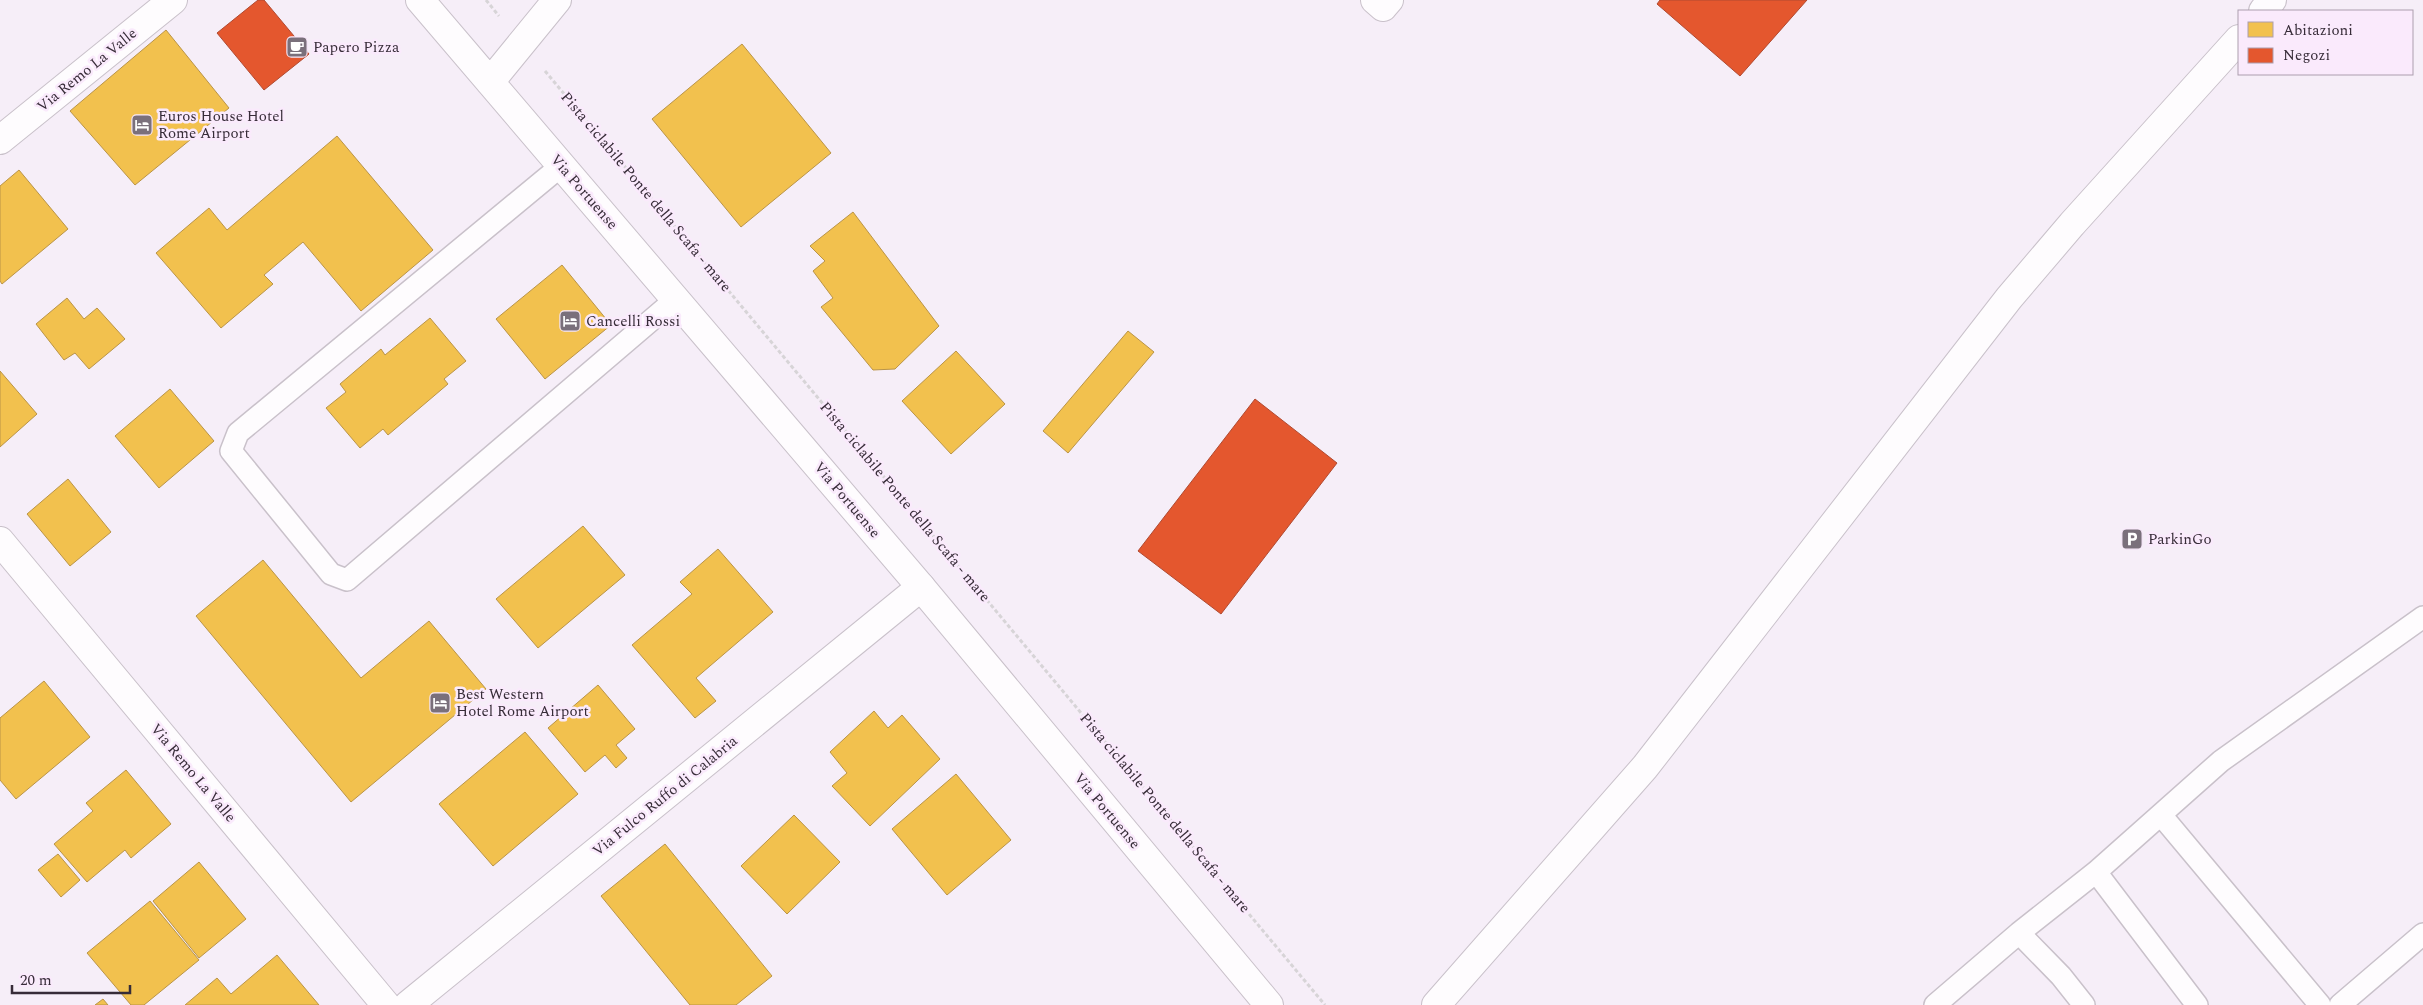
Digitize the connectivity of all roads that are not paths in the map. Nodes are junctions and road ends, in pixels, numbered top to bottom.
1 (173, 0) edge
2 (420, 0) edge
3 (557, 0) edge
4 (1375, 0) edge
5 (1389, 0) edge
6 (2272, 0) edge
7 (2263, 10) edge
8 (2238, 40) edge
9 (490, 82) junction
10 (0, 140) edge
11 (561, 166) junction
12 (676, 299) junction
13 (0, 541) edge
14 (921, 587) junction
15 (2423, 617) edge
16 (2161, 815) junction
17 (2096, 872) junction
18 (2019, 933) junction
19 (2423, 934) edge
20 (386, 1005) edge
21 (408, 1005) edge
22 (1269, 1005) edge
23 (1436, 1005) edge
24 (1934, 1005) edge
25 (2084, 1005) edge
26 (2198, 1005) edge
27 (2320, 1005) edge
28 (2340, 1005) edge

1 - 10 street, Via Remo La Valle
2 - 9 street, Via Portuense
3 - 9 street
4 - 5 street
6 - 7 street
8 - 23 street
9 - 11 street, Via Portuense
11 - 12 street, Via Portuense
11 - 12 lane
12 - 14 street, Via Portuense
13 - 20 street, Via Remo La Valle
14 - 21 street, Via Fulco Ruffo di Calabria
14 - 22 street, Via Portuense
15 - 16 lane
16 - 17 lane
16 - 27 lane
17 - 18 lane
17 - 26 lane
18 - 24 lane
18 - 25 lane
19 - 28 lane

